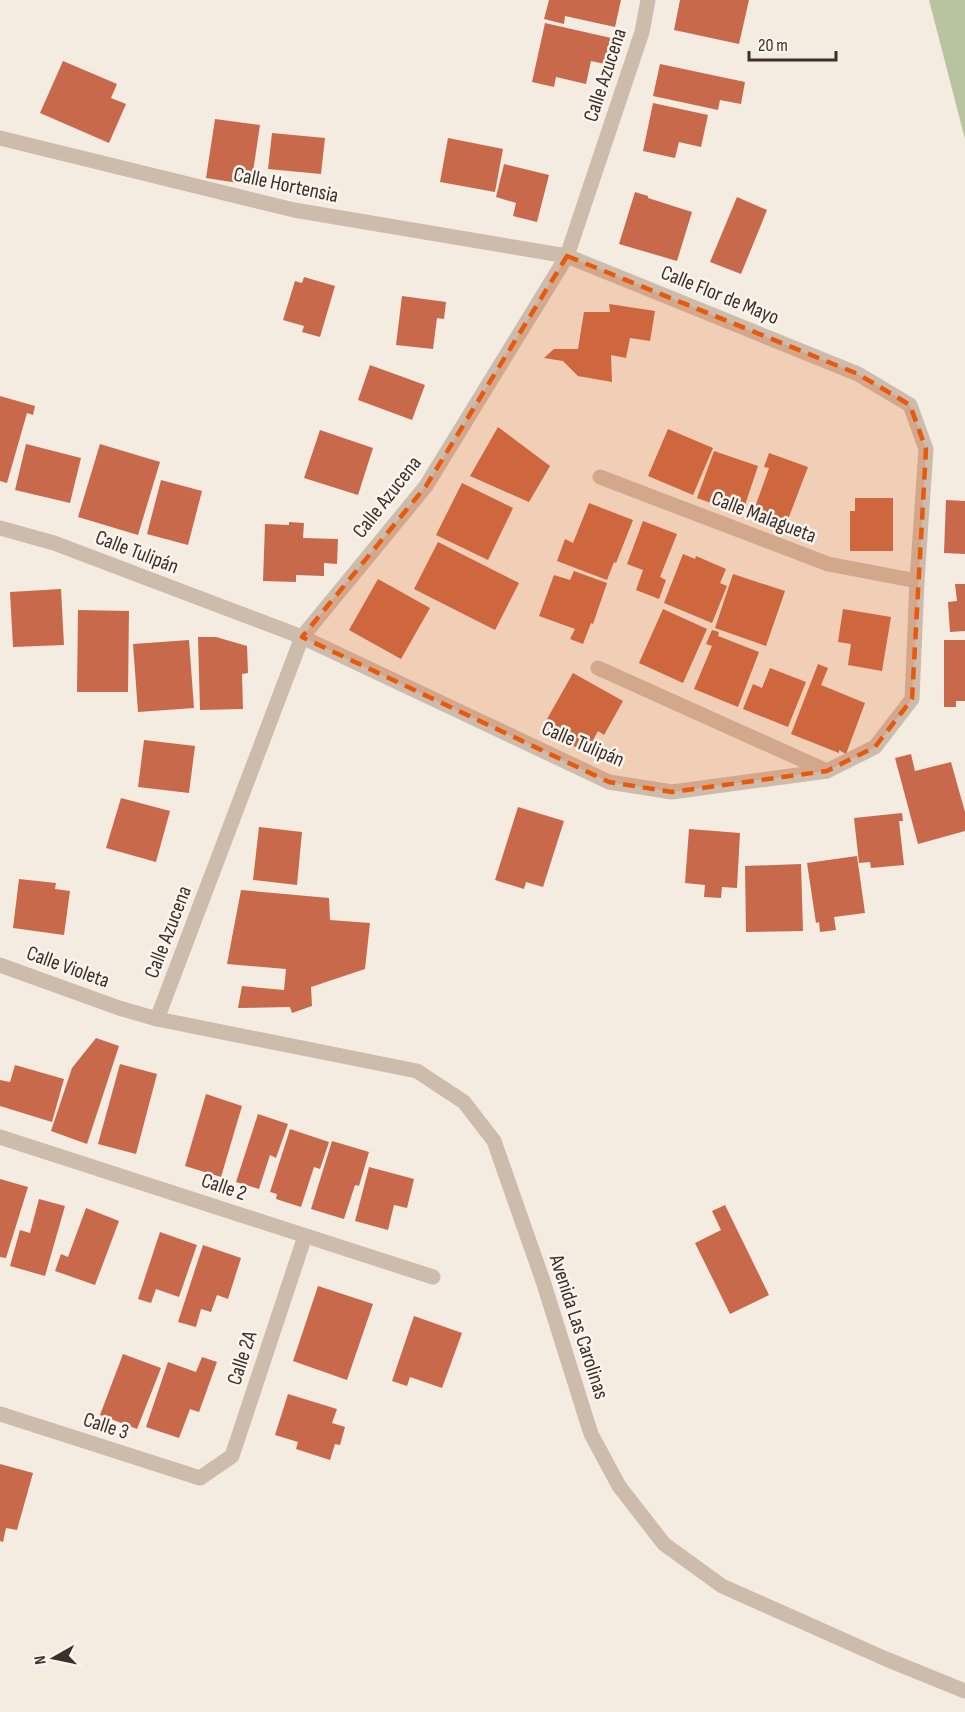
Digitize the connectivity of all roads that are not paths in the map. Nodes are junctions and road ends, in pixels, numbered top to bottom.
1 (648, 0) edge
2 (0, 138) edge
3 (567, 256) junction
4 (858, 374) joint
5 (600, 477) dead end
6 (0, 528) edge
7 (917, 581) junction
8 (302, 637) junction
9 (598, 668) dead end
10 (827, 771) junction
11 (0, 965) edge
12 (157, 1019) junction
13 (0, 1137) edge
14 (304, 1236) junction
15 (433, 1277) dead end
16 (0, 1414) edge
17 (200, 1478) joint
18 (965, 1691) edge

1 - 3 street, Calle Azucena
2 - 3 street, Calle Hortensia
3 - 4 street, Calle Flor de Mayo
3 - 8 street, Calle Azucena
4 - 7 street, Calle Tulipán
5 - 7 street, Calle Malagueta
6 - 8 street, Calle Tulipán
7 - 10 street, Calle Tulipán
8 - 10 street, Calle Tulipán
8 - 12 street, Calle Azucena
9 - 10 street
11 - 12 street, Calle Violeta
12 - 18 street, Avenida Las Carolinas
13 - 14 street, Calle 2
14 - 15 street, Calle 2
14 - 17 street, Calle 2A
16 - 17 street, Calle 3

